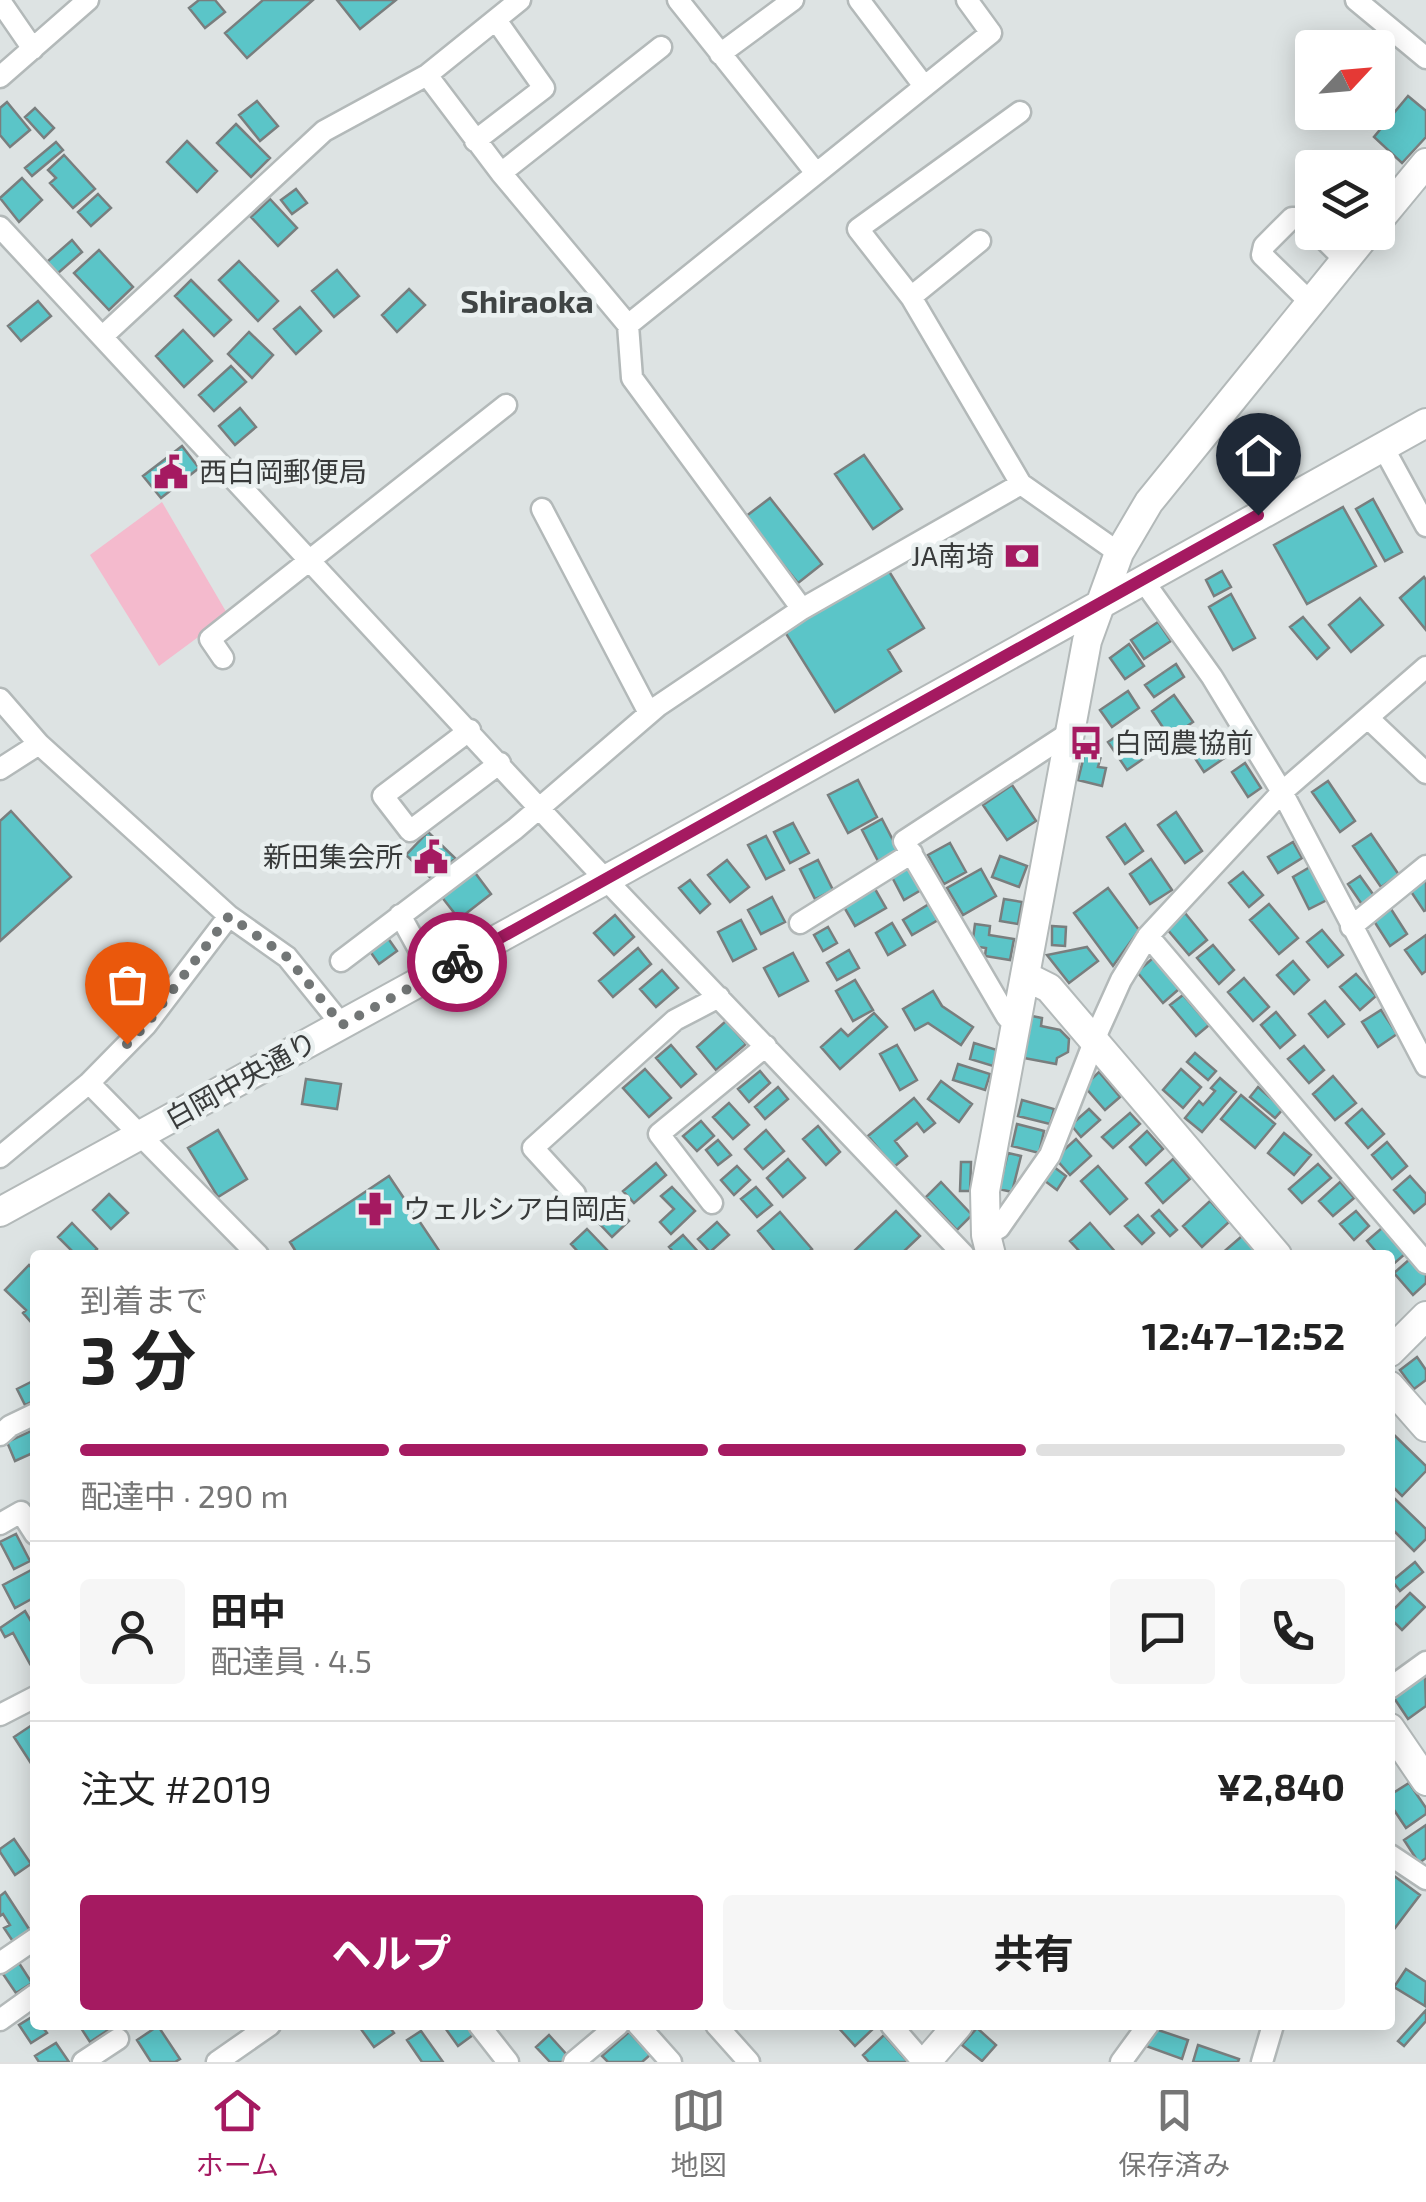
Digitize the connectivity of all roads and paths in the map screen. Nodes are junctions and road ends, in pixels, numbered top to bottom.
1 (88, 0) edge
2 (520, 0) edge
3 (678, 0) edge
4 (793, 0) edge
5 (859, 0) edge
6 (967, 0) edge
7 (1356, 0) edge
8 (0, 1) edge
9 (496, 20) junction
10 (661, 47) dead end
11 (33, 49) junction
12 (720, 54) junction
13 (1426, 58) edge
14 (427, 75) junction
15 (0, 77) edge
16 (924, 86) junction
17 (1020, 112) dead end
18 (476, 141) junction
19 (1426, 162) edge
20 (500, 173) junction
21 (816, 173) junction
22 (1395, 200) edge
23 (1295, 218) edge
24 (0, 227) edge
25 (980, 241) dead end
26 (1335, 250) edge
27 (1353, 250) edge
28 (1345, 260) junction
29 (911, 296) junction
30 (1310, 302) junction
31 (628, 325) junction
32 (103, 336) junction
33 (506, 405) dead end
34 (1426, 422) edge
35 (1383, 446) junction
36 (1021, 484) junction
37 (542, 510) dead end
38 (1426, 526) edge
39 (1120, 553) junction
40 (311, 560) junction
41 (1142, 579) junction
42 (1099, 603) junction
43 (802, 609) junction
44 (223, 658) dead end
45 (1426, 667) edge
46 (0, 698) edge
47 (649, 713) junction
48 (1368, 718) junction
49 (470, 730) junction
50 (1069, 733) junction
51 (38, 744) junction
52 (500, 763) junction
53 (0, 769) edge
54 (1426, 773) edge
55 (1282, 792) junction
56 (540, 808) junction
57 (912, 853) junction
58 (1426, 866) edge
59 (606, 880) junction
60 (400, 915) junction
61 (229, 916) junction
62 (800, 923) dead end
63 (1351, 927) junction
64 (1148, 936) junction
65 (341, 960) dead end
66 (433, 975) junction
67 (1024, 976) junction
68 (719, 997) junction
69 (1016, 1020) junction
70 (342, 1025) junction
71 (1094, 1041) junction
72 (766, 1046) junction
73 (1426, 1066) edge
74 (89, 1083) junction
75 (139, 1136) junction
76 (0, 1157) edge
77 (575, 1194) dead end
78 (712, 1203) dead end
79 (0, 1212) edge
80 (988, 1245) edge
81 (253, 1250) edge
82 (959, 1250) edge
83 (1274, 1250) edge
84 (1426, 1263) edge
85 (1426, 1316) edge
86 (1395, 1347) edge
87 (1395, 1392) edge
88 (30, 1416) edge
89 (1426, 1427) edge
90 (0, 1436) edge
91 (28, 1505) edge
92 (0, 1524) edge
93 (1426, 1662) edge
94 (1395, 1684) edge
95 (30, 1700) edge
96 (0, 1715) edge
97 (1395, 1735) edge
98 (1426, 1781) edge
99 (1395, 1858) edge
100 (1426, 1879) edge
101 (30, 1943) edge
102 (0, 1964) edge
103 (30, 1999) edge
104 (0, 2020) edge
105 (263, 2030) edge
106 (483, 2030) edge
107 (612, 2030) edge
108 (642, 2030) edge
109 (720, 2030) edge
110 (896, 2030) edge
111 (954, 2030) edge
112 (1144, 2030) edge
113 (1271, 2030) edge
114 (118, 2039) dead end
115 (83, 2062) edge
116 (217, 2062) edge
117 (508, 2062) edge
118 (574, 2062) edge
119 (671, 2062) edge
120 (748, 2062) edge
121 (925, 2062) edge
122 (1120, 2062) edge
123 (1262, 2062) edge

1 - 11 street
2 - 9 street
3 - 12 street
4 - 12 street
5 - 16 street
6 - 16 street
7 - 13 street
8 - 11 street
9 - 14 street
9 - 18 street
10 - 20 street
11 - 15 street
12 - 21 street
14 - 18 street
14 - 32 street
16 - 21 street
17 - 29 street
18 - 20 street
19 - 22 street
20 - 31 street
21 - 31 street
23 - 30 street
24 - 32 street
25 - 29 street
26 - 28 street
27 - 28 street
28 - 30 street
29 - 36 street
30 - 39 street
31 - 43 street
32 - 40 street
33 - 40 street
34 - 35 street, 白岡中央通り
35 - 38 street
35 - 41 street, 白岡中央通り
36 - 39 street
36 - 43 street
37 - 47 street
39 - 42 street
40 - 44 street
40 - 49 street
41 - 42 street, 白岡中央通り
41 - 55 street
42 - 50 street
42 - 59 street, 白岡中央通り
43 - 47 street
45 - 48 street
46 - 51 street
47 - 56 street
48 - 54 street
48 - 55 street
49 - 52 street
49 - 52 street
50 - 57 street
50 - 67 street
51 - 53 street
51 - 61 street
52 - 56 street
55 - 63 street
55 - 64 street
56 - 59 street
56 - 60 street
57 - 62 street
57 - 69 street
58 - 63 street
59 - 66 street, 白岡中央通り
59 - 68 street
60 - 65 street
60 - 66 street
61 - 70 street
61 - 74 street
63 - 73 street
64 - 71 street
64 - 84 street
66 - 70 street, 白岡中央通り
67 - 69 street
67 - 71 street
68 - 72 street
68 - 77 street
69 - 80 street
70 - 75 street, 白岡中央通り
71 - 80 street
71 - 83 street
72 - 78 street
72 - 82 street
74 - 75 street
74 - 76 street
75 - 79 street, 白岡中央通り
75 - 81 street
85 - 86 street
87 - 89 street
88 - 90 street
91 - 92 street
93 - 94 street
95 - 96 street
97 - 98 street
99 - 100 street
101 - 102 street
103 - 104 street
105 - 116 street
106 - 117 street
107 - 118 street
108 - 119 street
109 - 120 street
110 - 121 street
111 - 121 street
112 - 122 street
113 - 123 street
114 - 115 street

